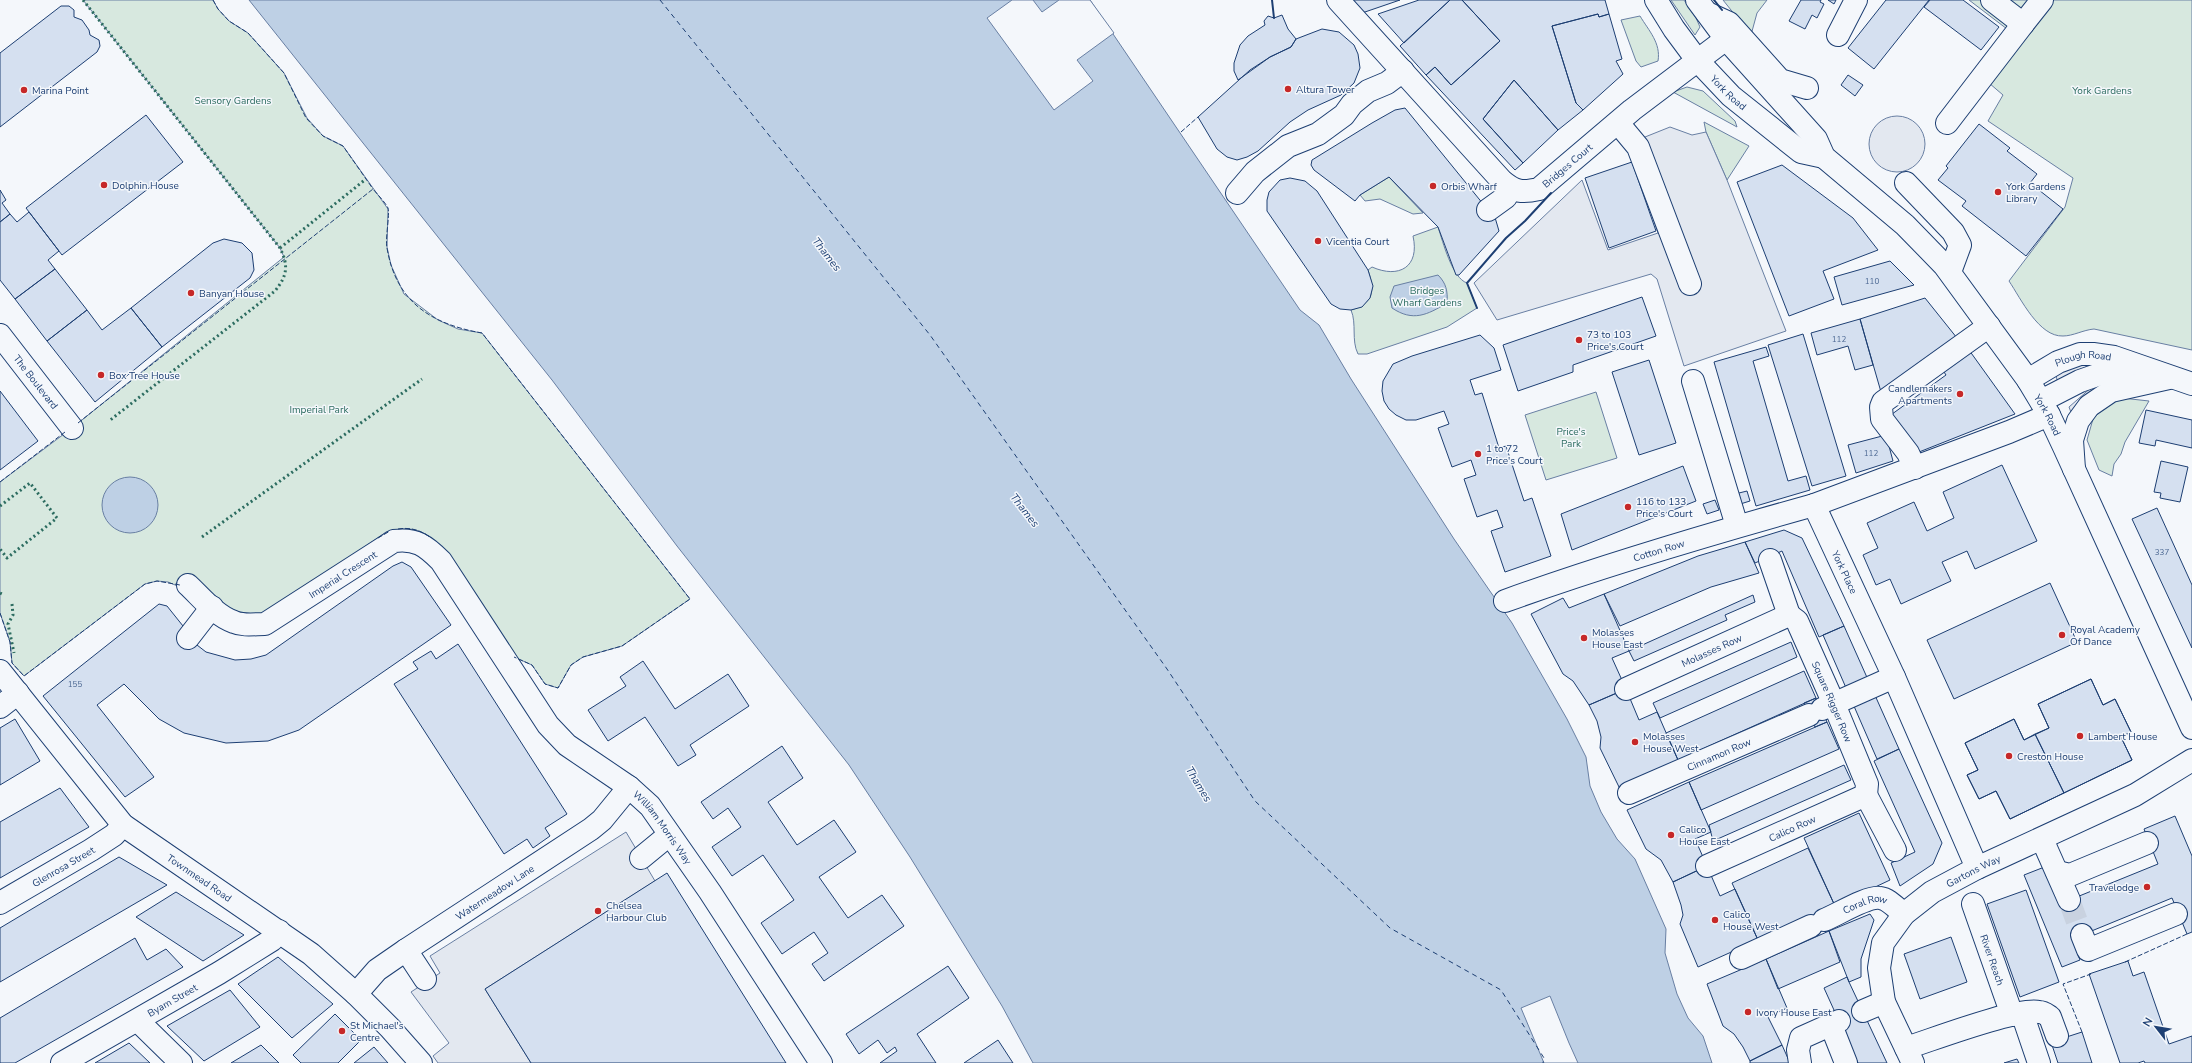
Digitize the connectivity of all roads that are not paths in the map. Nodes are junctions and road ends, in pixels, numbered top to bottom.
1 (1338, 0) edge
2 (1656, 0) edge
3 (1856, 0) edge
4 (1992, 0) edge
5 (2042, 0) edge
6 (1702, 6) edge
7 (2023, 24) junction
8 (1838, 35) dead end
9 (1726, 38) junction
10 (1697, 60) junction
11 (1403, 71) junction
12 (1807, 88) dead end
13 (1618, 122) junction
14 (1947, 123) dead end
15 (1824, 157) junction
16 (1906, 183) dead end
17 (1510, 188) junction
18 (1237, 193) dead end
19 (1488, 210) dead end
20 (1950, 272) junction
21 (1690, 284) dead end
22 (1989, 326) junction
23 (0, 335) edge
24 (2141, 368) junction
25 (2028, 380) junction
26 (1693, 381) dead end
27 (2182, 381) edge
28 (2045, 408) junction
29 (72, 428) dead end
30 (1915, 468) junction
31 (2074, 469) junction
32 (1814, 505) junction
33 (1737, 526) junction
34 (1770, 560) dead end
35 (188, 585) dead end
36 (1505, 601) dead end
37 (212, 607) junction
38 (477, 618) joint
39 (1793, 618) junction
40 (188, 638) dead end
41 (0, 671) edge
42 (1894, 677) junction
43 (1626, 689) dead end
44 (18, 693) junction
45 (0, 707) edge
46 (1822, 709) junction
47 (2192, 728) edge
48 (2192, 760) edge
49 (629, 787) junction
50 (1867, 789) junction
51 (1629, 793) dead end
52 (123, 825) junction
53 (669, 835) junction
54 (2042, 839) junction
55 (2147, 843) dead end
56 (1896, 850) dead end
57 (641, 858) dead end
58 (1707, 866) dead end
59 (1977, 868) junction
60 (2057, 872) junction
61 (2069, 900) tunnel mouth
62 (0, 903) edge
63 (1973, 904) dead end
64 (1904, 914) junction
65 (2176, 914) dead end
66 (279, 931) junction
67 (2082, 935) tunnel mouth
68 (406, 950) junction
69 (1741, 958) dead end
70 (425, 979) dead end
71 (356, 994) junction
72 (1884, 1002) junction
73 (1863, 1011) dead end
74 (2017, 1014) junction
75 (138, 1020) junction
76 (2057, 1036) dead end
77 (1909, 1056) edge
78 (62, 1063) edge
79 (181, 1063) edge
80 (421, 1063) edge
81 (821, 1063) edge
82 (1800, 1063) edge
83 (1846, 1063) edge
84 (2039, 1063) edge

1 - 11 main road
2 - 10 main road, York Road
3 - 8 main road
4 - 7 main road
5 - 7 main road
6 - 9 main road, York Road
6 - 12 main road
7 - 14 main road
9 - 10 main road, Bridges Court
9 - 15 main road, York Road
10 - 13 main road, Bridges Court
10 - 15 main road, York Road
11 - 17 main road
11 - 18 main road
13 - 17 main road, Bridges Court
13 - 21 main road
15 - 20 main road, York Road
16 - 20 main road
17 - 19 main road
20 - 22 main road, York Road
22 - 25 main road, York Road
22 - 30 main road
23 - 29 main road, The Boulevard
24 - 25 main road, Plough Road
24 - 27 main road, Plough Road
24 - 28 main road, Plough Road
25 - 28 main road, York Road
26 - 33 main road
27 - 31 main road
28 - 30 main road
28 - 31 main road, York Road
30 - 32 main road
31 - 47 main road, York Road
32 - 33 main road, Cotton Row
32 - 42 main road, York Place
33 - 36 main road, Cotton Row
34 - 39 main road, Square Rigger Row
35 - 37 main road, Imperial Crescent
37 - 38 main road, Imperial Crescent
37 - 40 main road
38 - 49 main road, William Morris Way
39 - 43 main road, Molasses Row
39 - 46 main road, Square Rigger Row
41 - 44 main road, Townmead Road
42 - 46 main road, Cinnamon Row
42 - 59 main road, York Place
44 - 45 main road
44 - 52 main road, Townmead Road
46 - 50 main road, Square Rigger Row
46 - 51 main road, Cinnamon Row
48 - 54 main road, Gartons Way
49 - 53 main road, William Morris Way
49 - 68 main road, Watermeadow Lane
50 - 56 main road, Square Rigger Row
50 - 58 main road, Calico Row
52 - 62 main road, Glenrosa Street
52 - 66 main road, Townmead Road
53 - 57 main road
53 - 81 main road, William Morris Way
54 - 59 main road, Gartons Way
54 - 60 main road
55 - 60 main road
59 - 64 main road, Gartons Way
60 - 61 main road
63 - 74 main road, River Reach
64 - 69 main road, Coral Row
64 - 72 main road, Gartons Way
65 - 67 main road
66 - 71 main road, Townmead Road
66 - 75 main road, Byam Street
68 - 70 main road
68 - 71 main road, Watermeadow Lane
71 - 80 main road, Townmead Road
72 - 73 main road
72 - 77 main road, Gartons Way
74 - 76 main road
74 - 77 main road
74 - 84 main road, River Reach
75 - 78 main road, Byam Street
75 - 79 main road
82 - 83 main road

